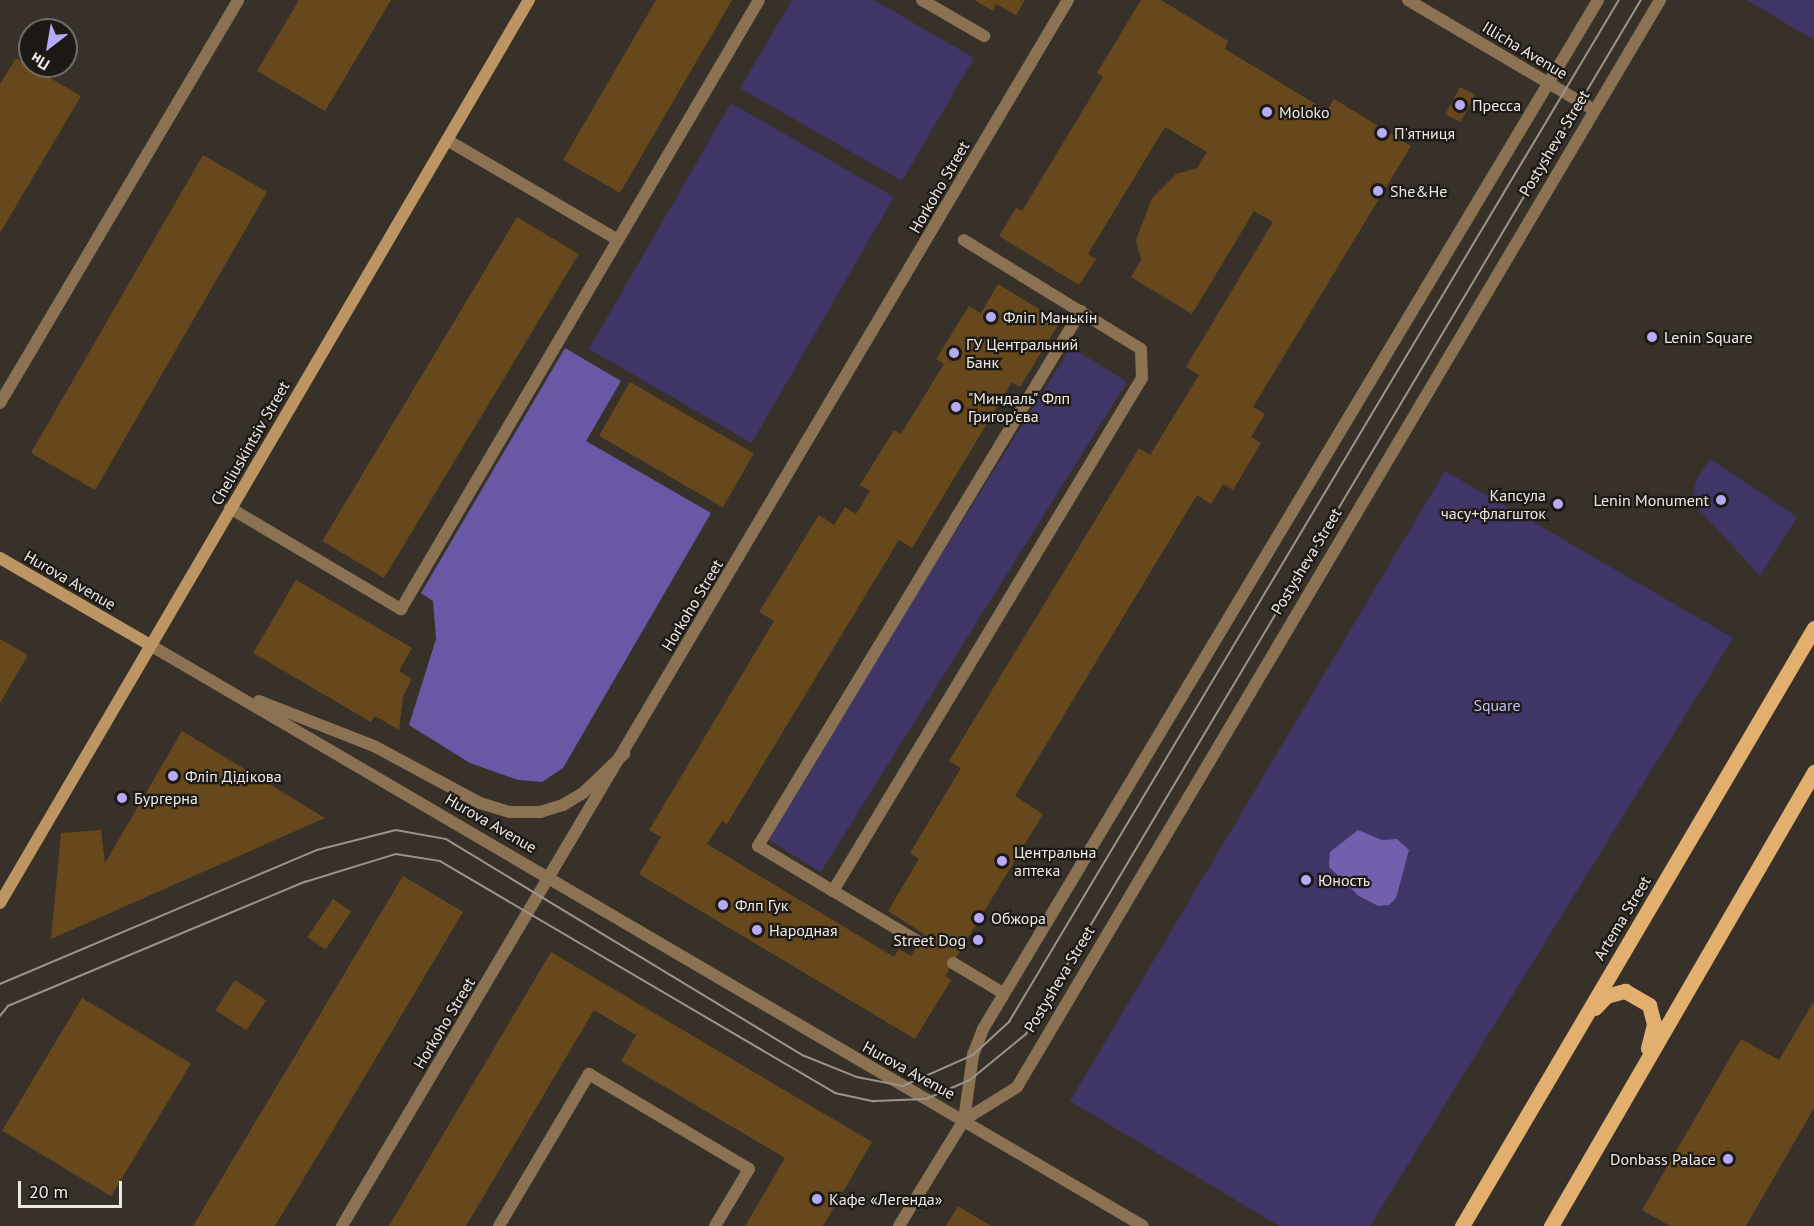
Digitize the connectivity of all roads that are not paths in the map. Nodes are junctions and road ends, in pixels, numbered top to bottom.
1 (238, 0) edge
2 (529, 0) edge
3 (759, 0) edge
4 (922, 0) edge
5 (1068, 0) edge
6 (1408, 0) edge
7 (1598, 0) edge
8 (1660, 0) edge
9 (984, 36) dead end
10 (1548, 83) junction
11 (1594, 110) junction
12 (447, 140) junction
13 (618, 240) junction
14 (964, 240) dead end
15 (1081, 311) junction
16 (0, 403) edge
17 (230, 508) junction
18 (0, 558) edge
19 (1814, 628) edge
20 (150, 645) junction
21 (224, 688) junction
22 (624, 754) junction
23 (1814, 772) edge
24 (552, 877) junction
25 (833, 891) junction
26 (0, 903) edge
27 (919, 942) dead end
28 (953, 963) dead end
29 (1004, 993) junction
30 (1580, 1023) junction
31 (1644, 1065) junction
32 (964, 1120) junction
33 (342, 1226) edge
34 (499, 1226) edge
35 (716, 1226) edge
36 (899, 1226) edge
37 (1143, 1226) edge
38 (1462, 1226) edge
39 (1551, 1226) edge

1 - 16 street
2 - 12 main road, Cheliuskintsiv Street
3 - 13 street
4 - 9 street
5 - 22 street, Horkoho Street
6 - 10 street, Illicha Avenue
7 - 10 street, Postysheva Street
8 - 11 street, Postysheva Street
10 - 11 street, Illicha Avenue
10 - 29 street, Postysheva Street
11 - 32 street, Postysheva Street
12 - 13 street
12 - 17 main road, Cheliuskintsiv Street
13 - 17 street
14 - 15 street
15 - 25 street
15 - 25 street
17 - 20 main road, Cheliuskintsiv Street
18 - 20 main road, Hurova Avenue
19 - 30 main road, Artema Street
20 - 21 street, Hurova Avenue
20 - 26 main road, Cheliuskintsiv Street
21 - 22 street
21 - 24 street, Hurova Avenue
22 - 24 street, Horkoho Street
23 - 31 main road
24 - 32 street, Hurova Avenue
24 - 33 street, Horkoho Street
25 - 27 street
28 - 29 street
29 - 32 street, Postysheva Street
30 - 31 main road
30 - 38 main road, Artema Street
31 - 39 main road
32 - 36 street, Postysheva Street
32 - 37 street, Hurova Avenue
34 - 35 street

